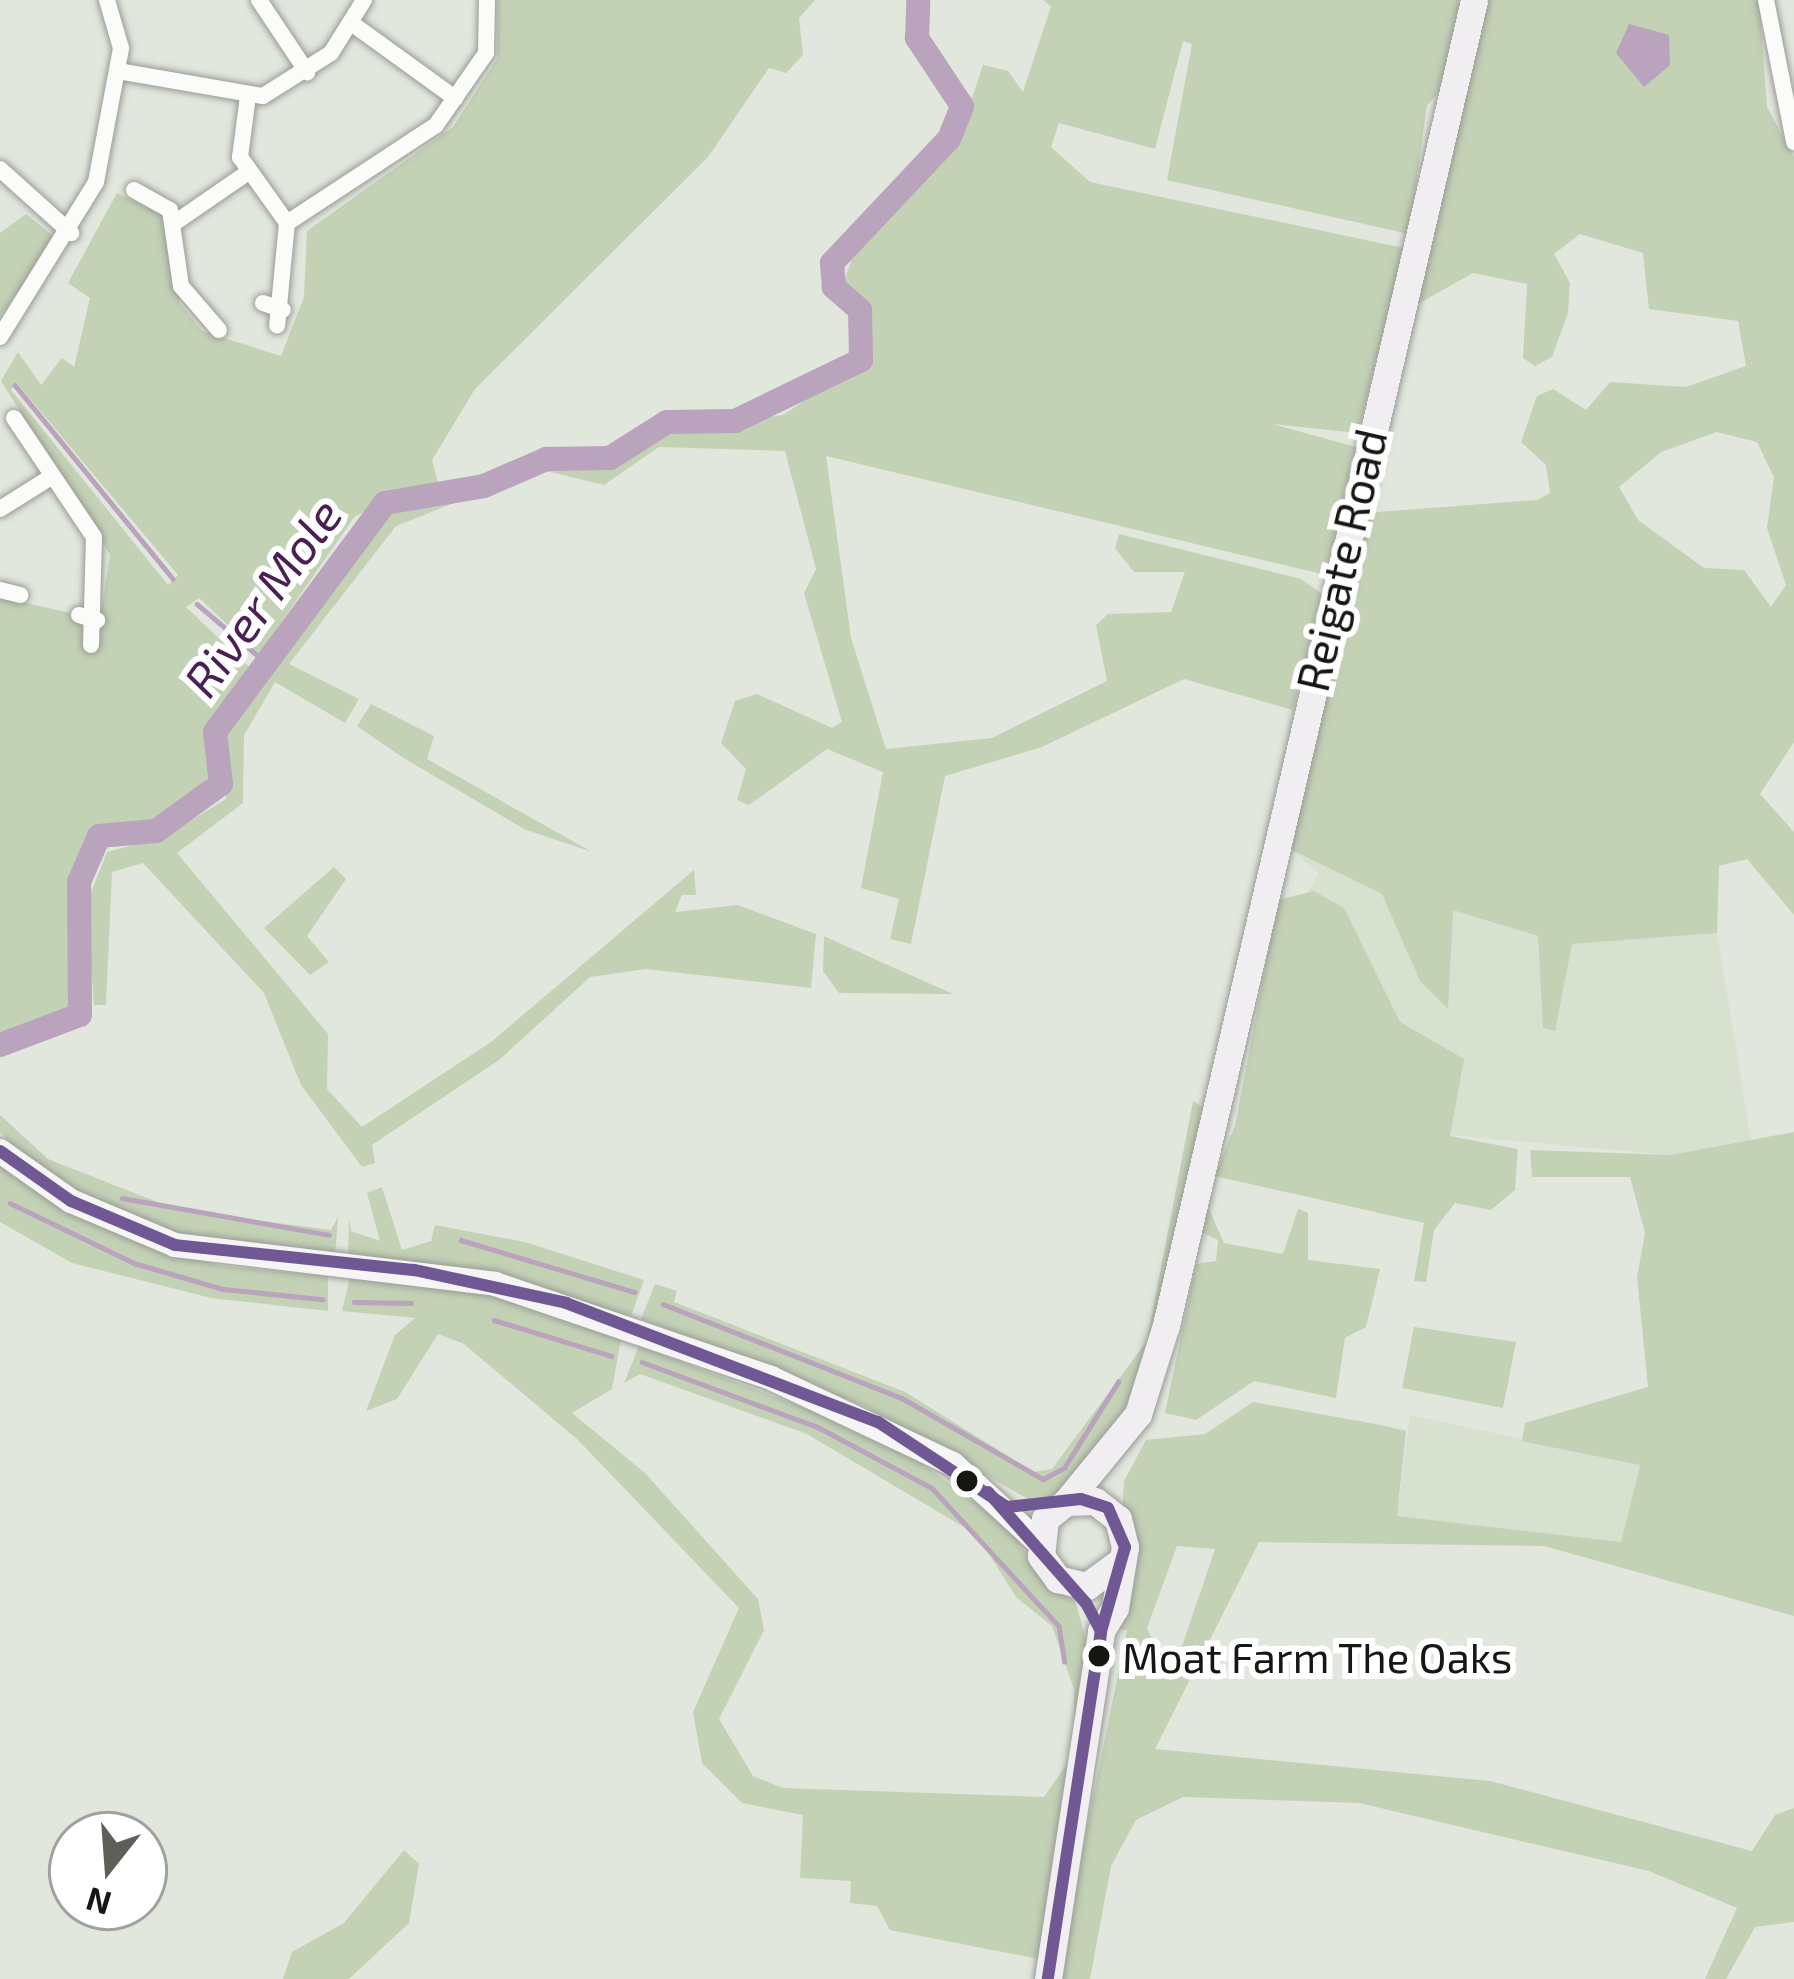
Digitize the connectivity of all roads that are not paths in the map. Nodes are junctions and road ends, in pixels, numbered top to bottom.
1 (107, 0) edge
2 (259, 0) edge
3 (364, 0) edge
4 (487, 0) edge
5 (1474, 0) edge
6 (1766, 0) edge
7 (354, 25) junction
8 (118, 71) junction
9 (307, 72) junction
10 (248, 96) junction
11 (455, 98) junction
12 (1794, 142) edge
13 (0, 169) edge
14 (248, 173) junction
15 (134, 190) dead end
16 (173, 224) junction
17 (286, 224) junction
18 (71, 233) junction
19 (263, 302) dead end
20 (219, 330) dead end
21 (0, 337) edge
22 (14, 418) dead end
23 (51, 477) junction
24 (0, 509) edge
25 (0, 590) edge
26 (20, 595) dead end
27 (92, 646) dead end
28 (0, 1150) edge
29 (1107, 1462) junction
30 (1060, 1506) junction
31 (1007, 1507) junction
32 (1108, 1508) junction
33 (1038, 1542) junction
34 (1121, 1561) junction
35 (1072, 1585) junction
36 (1101, 1631) junction
37 (1048, 1979) edge

1 - 8 street
2 - 9 street
3 - 7 street
4 - 11 street
5 - 29 main road, Reigate Road
6 - 12 street
7 - 9 street
7 - 11 street
8 - 10 street
8 - 18 street
9 - 10 street
10 - 14 street
11 - 17 street
13 - 18 street
14 - 16 street
14 - 17 street
15 - 16 street
16 - 20 street
17 - 19 street
18 - 21 street
22 - 23 street
23 - 24 street
23 - 27 street
25 - 26 street
28 - 31 street
29 - 30 main road, Reigate Road
29 - 32 main road
30 - 31 street
30 - 32 main road
30 - 33 main road
31 - 33 street
32 - 34 main road
33 - 35 main road
34 - 35 main road
34 - 36 main road
35 - 36 main road
36 - 37 main road

